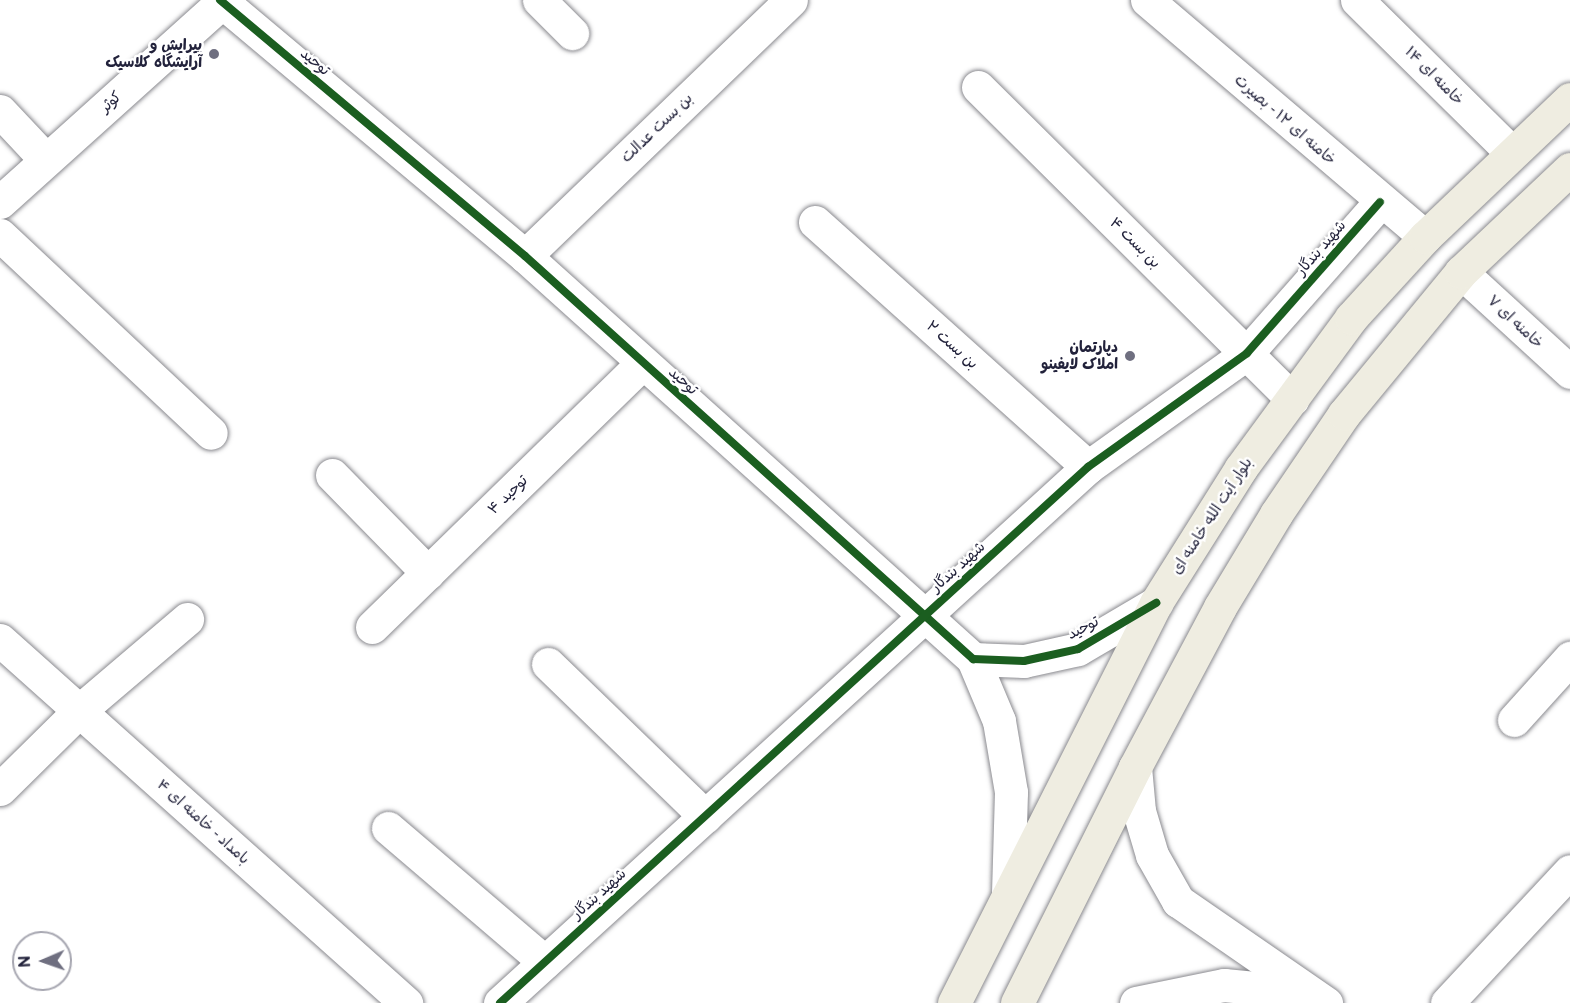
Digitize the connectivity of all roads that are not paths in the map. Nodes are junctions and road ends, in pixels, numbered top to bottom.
1 (539, 0) edge
2 (791, 0) edge
3 (1147, 0) edge
4 (1357, 0) edge
5 (222, 1) edge
6 (572, 33) dead end
7 (978, 87) dead end
8 (1570, 99) edge
9 (0, 111) edge
10 (1512, 152) junction
11 (46, 160) junction
12 (1570, 169) edge
13 (0, 202) edge
14 (1380, 202) junction
15 (815, 222) dead end
16 (0, 235) edge
17 (1425, 237) junction
18 (525, 256) junction
19 (1461, 272) junction
20 (1247, 353) junction
21 (643, 363) junction
22 (1570, 372) edge
23 (1292, 399) junction
24 (211, 433) dead end
25 (1088, 467) junction
26 (332, 475) dead end
27 (428, 573) junction
28 (1156, 603) junction
29 (924, 617) junction
30 (187, 619) dead end
31 (372, 627) dead end
32 (0, 640) edge
33 (1570, 658) edge
34 (973, 659) junction
35 (548, 664) dead end
36 (79, 711) junction
37 (1514, 720) dead end
38 (1135, 767) junction
39 (0, 789) edge
40 (705, 816) junction
41 (388, 828) dead end
42 (1570, 871) edge
43 (1008, 895) junction
44 (545, 962) junction
45 (1321, 999) edge
46 (406, 1003) edge
47 (500, 1003) edge
48 (954, 1003) edge
49 (1017, 1003) edge
50 (1136, 1003) edge
51 (1447, 1003) edge

1 - 6 street
2 - 18 street, بن بست عدالت
3 - 14 street, خامنه ای ۱۲ - بصیرت
4 - 10 street, خامنه ای ۱۴
5 - 11 street, کوثر
5 - 18 street, توحید
7 - 20 street, بن بست ۴
8 - 10 main road, بلوار آیت الله خامنه ای
9 - 11 street
10 - 17 main road, بلوار آیت الله خامنه ای
11 - 13 street, کوثر
12 - 19 main road
14 - 17 street, خامنه ای ۱۲ - بصیرت
14 - 20 street, شهید بندگار
15 - 25 street, بن بست ۲
16 - 24 street
17 - 23 main road, بلوار آیت الله خامنه ای
18 - 21 street, توحید
19 - 22 street, خامنه ای ۷
19 - 38 main road
20 - 23 street, بن بست ۴
20 - 25 street, شهید بندگار
21 - 27 street, توحید ۴
21 - 29 street, توحید
23 - 28 main road, بلوار آیت الله خامنه ای
25 - 29 street, شهید بندگار
26 - 27 street
27 - 31 street, توحید ۴
28 - 34 street, توحید
28 - 43 main road, بلوار آیت الله خامنه ای
29 - 34 street, توحید
29 - 40 street, شهید بندگار
30 - 36 street
32 - 36 street, بامداد - خامنه ای ۴
33 - 37 street
34 - 43 street
35 - 40 street
36 - 39 street
36 - 46 street, بامداد - خامنه ای ۴
38 - 45 street
38 - 49 main road
40 - 44 street, شهید بندگار
41 - 44 street
42 - 51 street
43 - 48 main road, بلوار آیت الله خامنه ای
44 - 47 street, شهید بندگار
45 - 50 street

